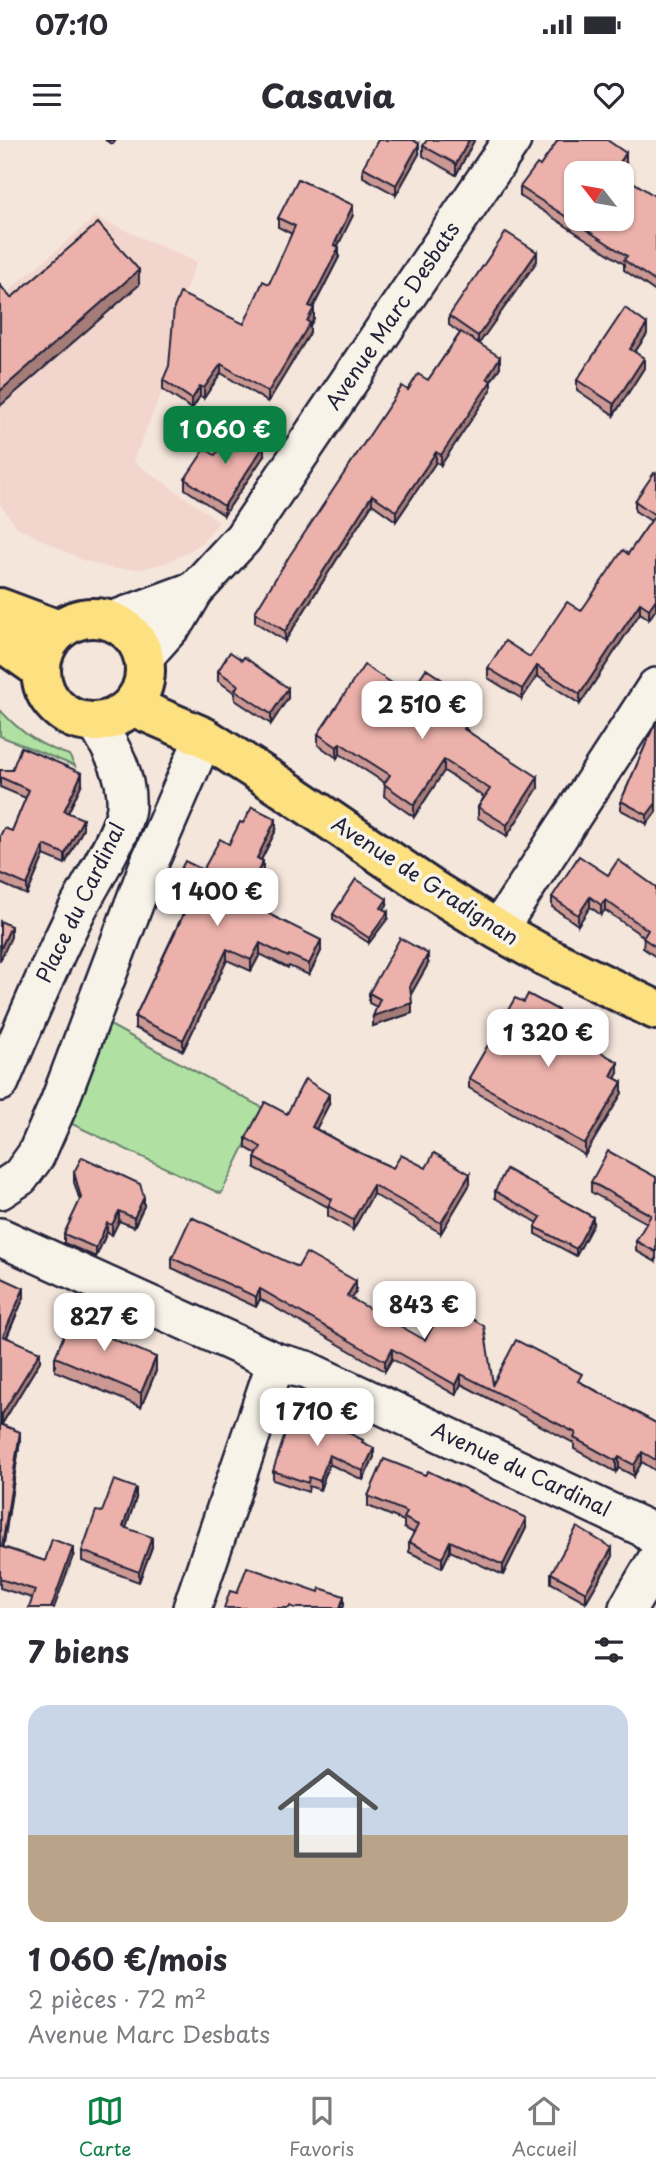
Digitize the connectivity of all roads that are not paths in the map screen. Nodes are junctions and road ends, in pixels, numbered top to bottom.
1 (512, 140) edge
2 (195, 590) junction
3 (0, 608) edge
4 (111, 621) junction
5 (59, 630) junction
6 (0, 641) edge
7 (40, 669) junction
8 (656, 687) edge
9 (127, 697) junction
10 (204, 737) junction
11 (151, 859) junction
12 (498, 930) junction
13 (656, 1010) edge
14 (0, 1083) edge
15 (0, 1190) edge
16 (0, 1237) edge
17 (276, 1362) junction
18 (656, 1538) edge
19 (656, 1561) edge
20 (192, 1608) edge
21 (628, 1608) edge

1 - 2 street, Avenue Marc Desbats
2 - 4 street, Avenue Marc Desbats
2 - 9 street, Avenue Marc Desbats
3 - 5 main road
4 - 5 main road
4 - 9 main road
5 - 7 main road
6 - 7 main road
7 - 9 main road
8 - 12 street
9 - 10 main road, Avenue de Gradignan
9 - 11 street, Place du Cardinal
9 - 14 street, Place du Cardinal
10 - 11 street, Place du Cardinal
10 - 12 main road, Avenue de Gradignan
11 - 15 street, Place du Cardinal
12 - 13 main road, Avenue de Gradignan
16 - 17 street, Avenue du Cardinal
17 - 18 street, Avenue du Cardinal
17 - 20 street
19 - 21 street

